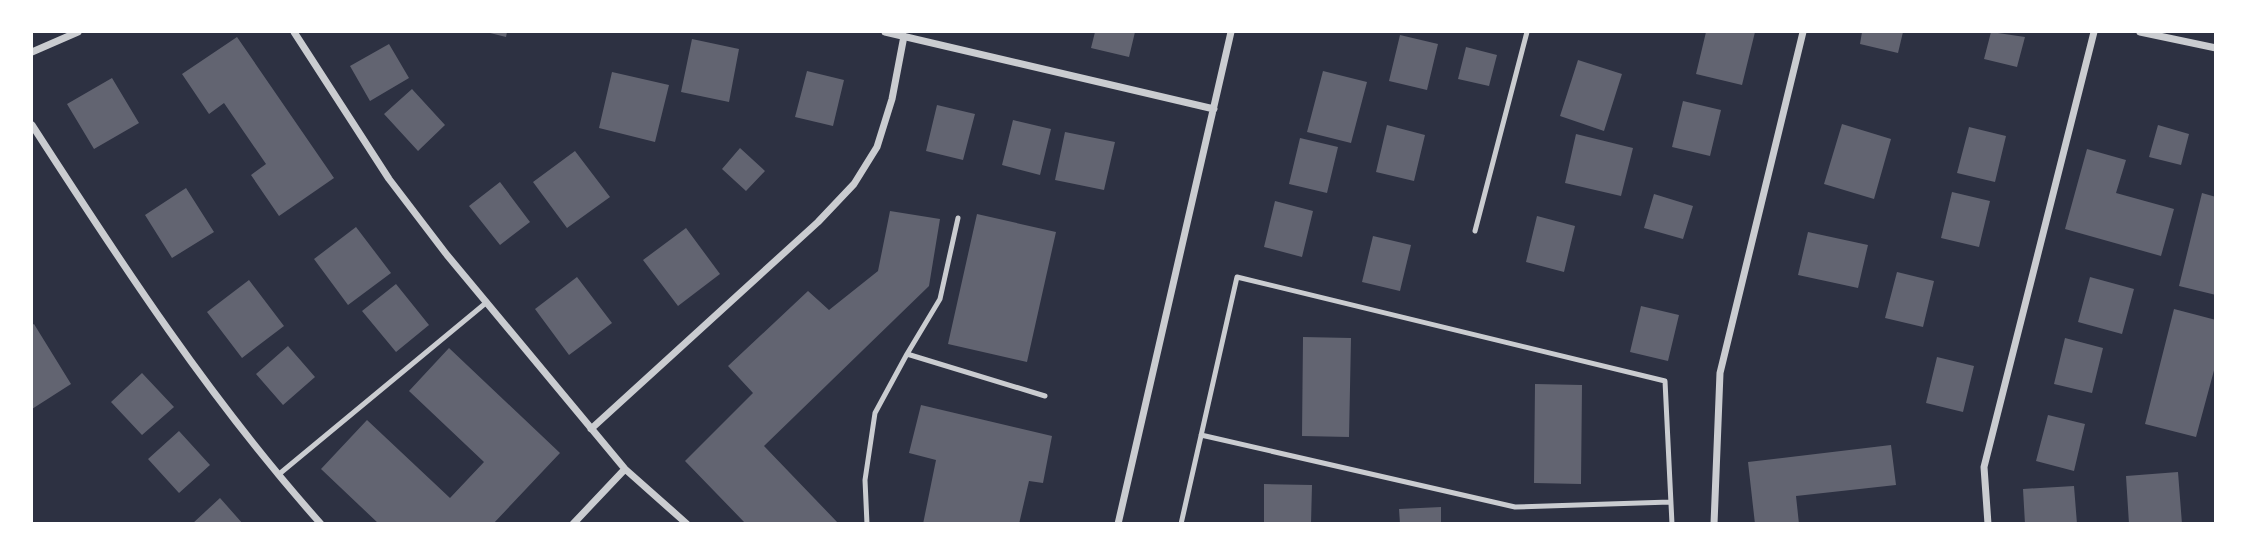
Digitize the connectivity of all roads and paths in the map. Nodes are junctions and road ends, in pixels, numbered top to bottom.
1 (78, 32) edge
2 (294, 32) edge
3 (885, 32) edge
4 (1231, 32) edge
5 (1527, 32) edge
6 (1804, 32) edge
7 (2094, 32) edge
8 (2140, 32) edge
9 (904, 36) junction
10 (2216, 48) edge
11 (32, 51) edge
12 (1214, 109) junction
13 (32, 125) edge
14 (958, 218) dead end
15 (1475, 231) dead end
16 (487, 302) junction
17 (907, 354) junction
18 (1045, 396) dead end
19 (591, 429) junction
20 (1201, 435) junction
21 (625, 469) junction
22 (278, 475) junction
23 (1671, 502) junction
24 (321, 523) edge
25 (573, 523) edge
26 (687, 523) edge
27 (867, 523) edge
28 (1118, 523) edge
29 (1181, 523) edge
30 (1672, 523) edge
31 (1714, 523) edge
32 (1988, 523) edge

1 - 11 street
2 - 16 street
3 - 9 street
4 - 12 street
5 - 15 lane
6 - 31 street
7 - 32 street
8 - 10 street
9 - 12 street
9 - 19 street
12 - 28 street
13 - 22 street
14 - 17 lane
16 - 19 street
16 - 22 lane
17 - 18 lane
17 - 27 lane
19 - 21 street
20 - 23 lane
20 - 23 lane
20 - 29 lane
21 - 25 street
21 - 26 street
22 - 24 street
23 - 30 lane

